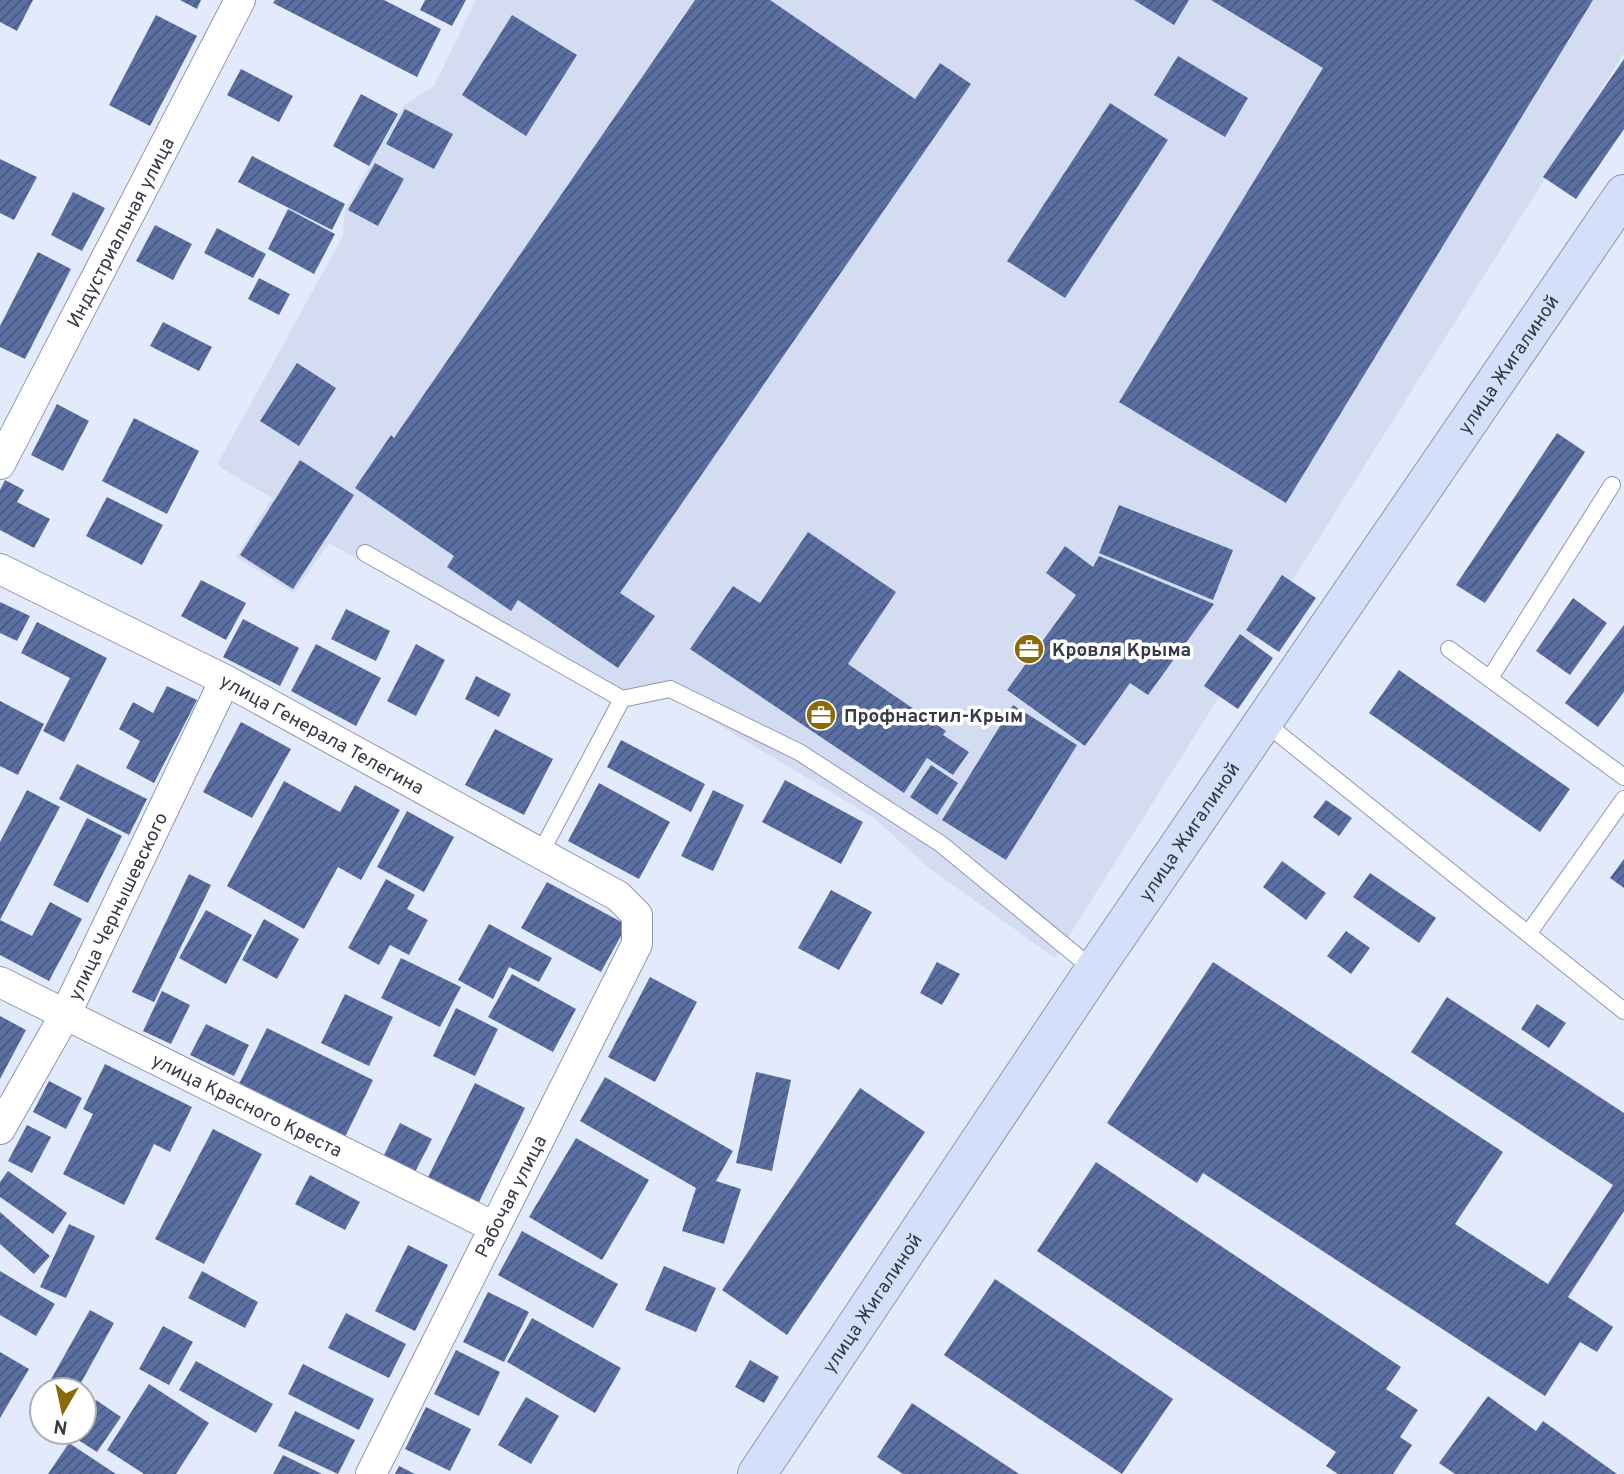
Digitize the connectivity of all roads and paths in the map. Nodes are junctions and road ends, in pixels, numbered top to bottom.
1 (240, 0) edge
2 (1624, 194) edge
3 (0, 464) edge
4 (1612, 485) dead end
5 (365, 553) dead end
6 (0, 569) edge
7 (1449, 649) dead end
8 (1490, 678) junction
9 (225, 680) junction
10 (622, 699) junction
11 (1264, 722) junction
12 (1624, 777) edge
13 (1624, 799) edge
14 (541, 852) junction
15 (637, 915) joint
16 (1528, 934) junction
17 (1094, 970) junction
18 (0, 982) edge
19 (1624, 1011) edge
20 (65, 1015) junction
21 (0, 1129) edge
22 (494, 1227) junction
23 (371, 1474) edge
24 (757, 1474) edge

1 - 3 street, Индустриальная улица
2 - 11 main road, улица Жигалиной
4 - 8 lane
5 - 10 lane
6 - 9 street, улица Генерала Телегина
7 - 8 lane
8 - 12 lane
9 - 14 street, улица Генерала Телегина
9 - 20 street, улица Чернышевского
10 - 14 lane
10 - 17 lane
11 - 16 lane
11 - 17 main road, улица Жигалиной
13 - 16 lane
14 - 15 street, улица Генерала Телегина
15 - 22 street, Рабочая улица
16 - 19 lane
17 - 24 main road, улица Жигалиной
18 - 20 street, улица Красного Креста
20 - 21 street, улица Чернышевского
20 - 22 street, улица Красного Креста
22 - 23 street, Рабочая улица

